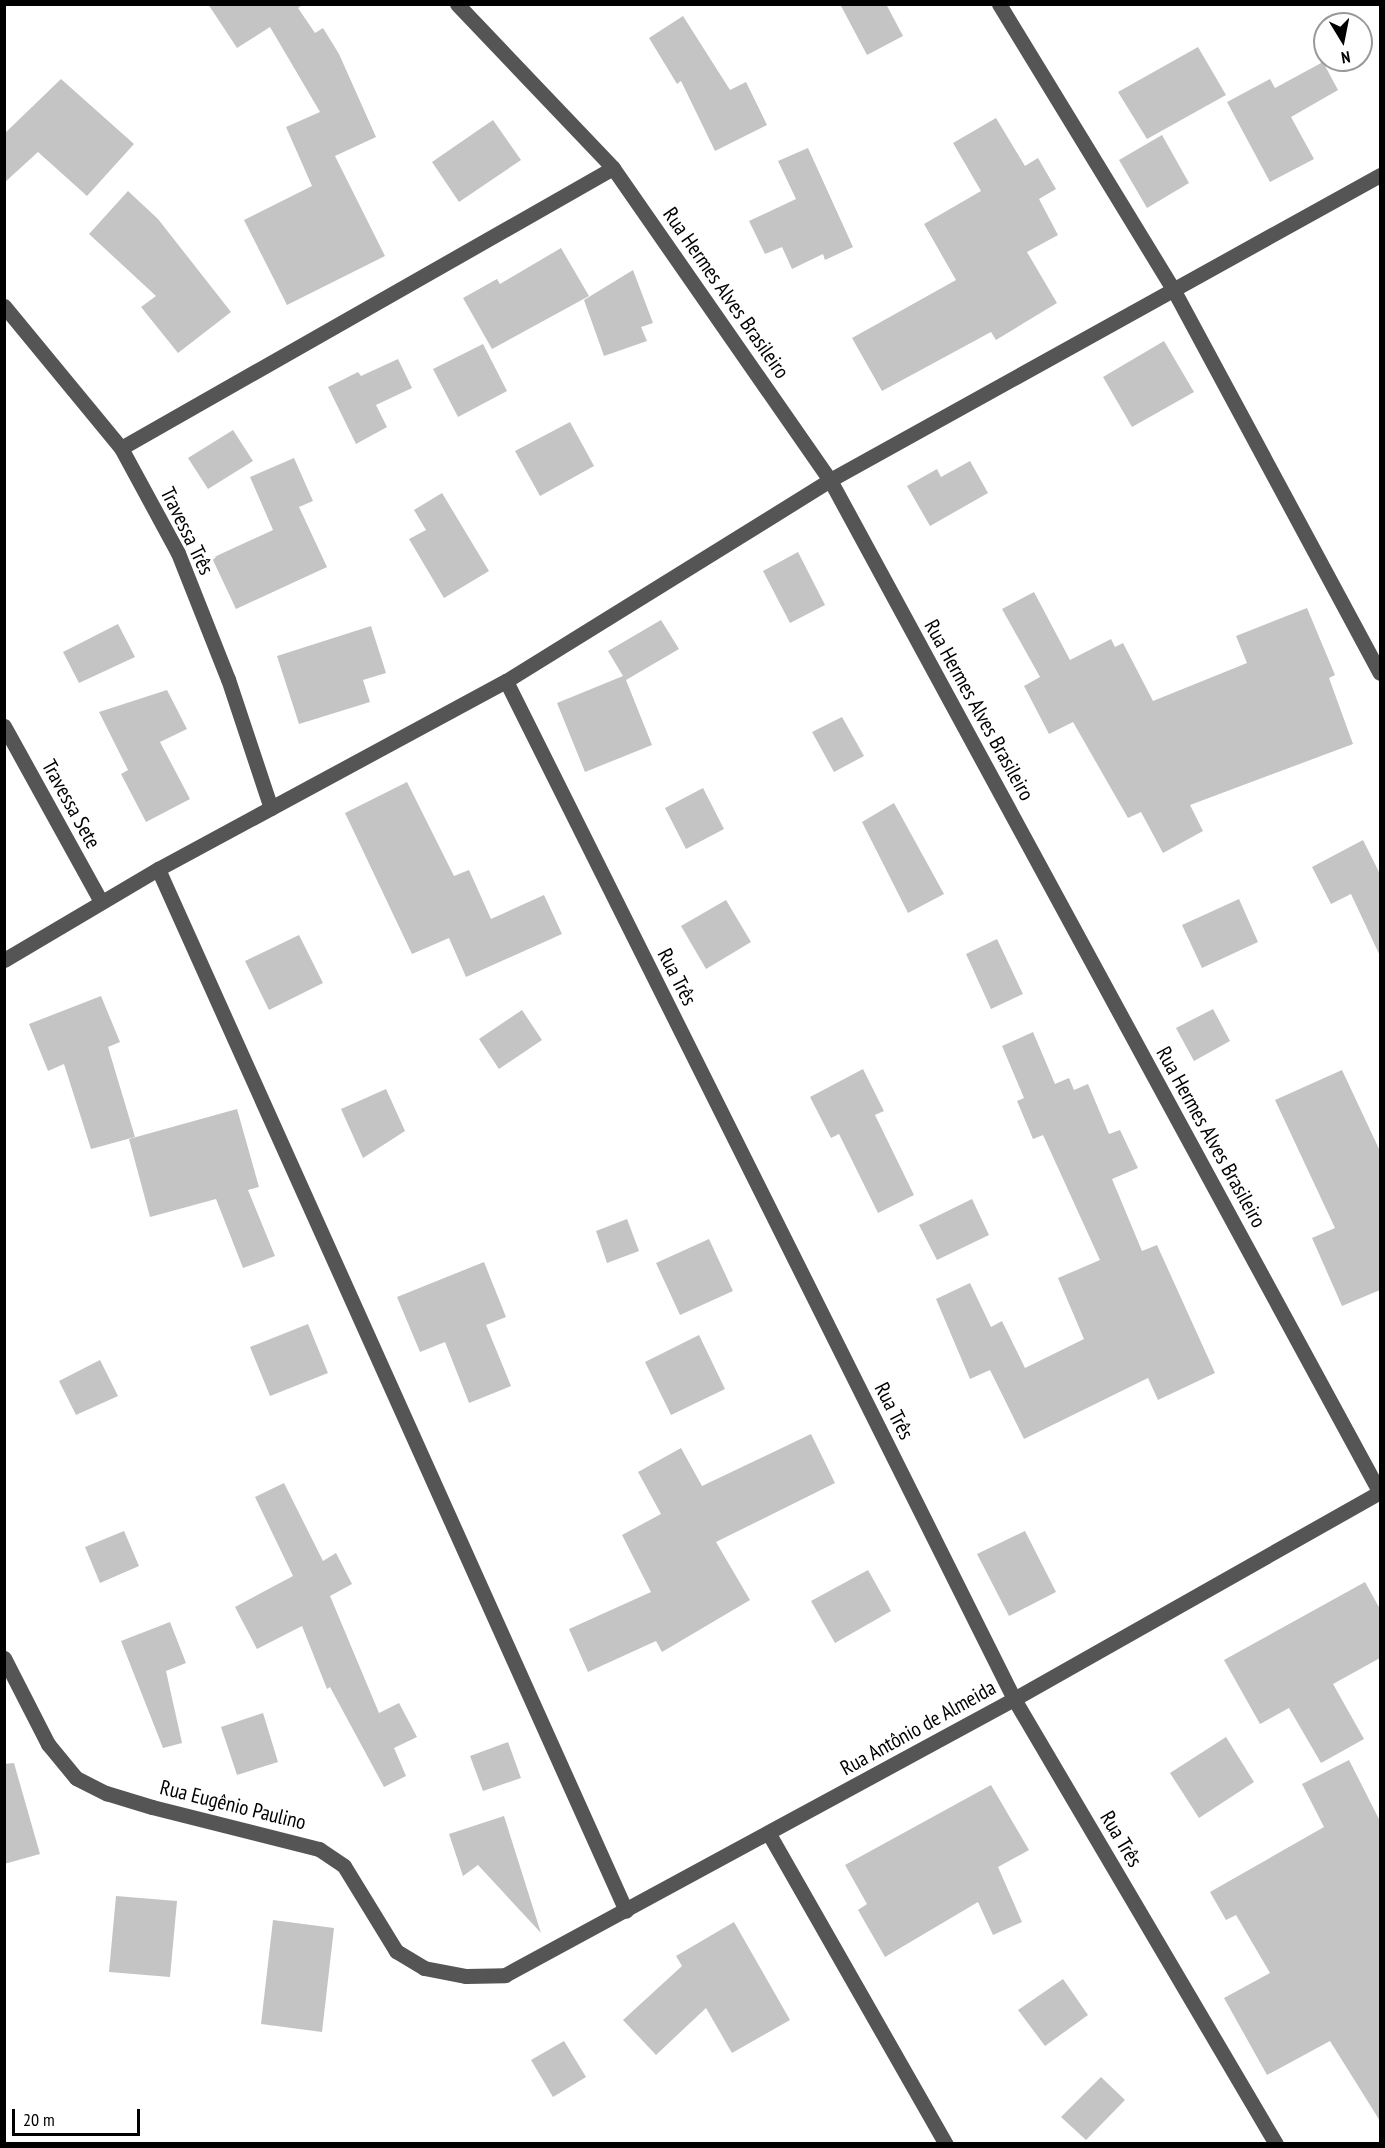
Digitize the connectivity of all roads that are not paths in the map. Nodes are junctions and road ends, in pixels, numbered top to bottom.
1 (999, 4) edge
2 (460, 5) edge
3 (613, 168) junction
4 (1380, 175) edge
5 (1173, 289) junction
6 (4, 306) edge
7 (122, 448) junction
8 (830, 480) junction
9 (1380, 673) edge
10 (506, 681) junction
11 (4, 726) edge
12 (271, 808) junction
13 (158, 868) junction
14 (101, 902) junction
15 (4, 960) edge
16 (1380, 1492) edge
17 (4, 1658) edge
18 (1014, 1699) junction
19 (769, 1834) junction
20 (626, 1911) junction
21 (466, 1976) joint
22 (946, 2144) edge
23 (1276, 2144) edge

1 - 5 street
2 - 3 street, Rua Hermes Alves Brasileiro
3 - 7 street
3 - 8 street, Rua Hermes Alves Brasileiro
4 - 5 street
5 - 8 street
5 - 9 street
6 - 7 street, Travessa Três
7 - 12 street, Travessa Três
8 - 10 street
8 - 16 street, Rua Hermes Alves Brasileiro
10 - 12 street
10 - 18 street, Rua Três
11 - 14 street, Travessa Sete
12 - 13 street
13 - 14 street
13 - 20 street
14 - 15 street
16 - 18 street, Rua Antônio de Almeida
17 - 21 street, Rua Eugênio Paulino
18 - 19 street, Rua Antônio de Almeida
18 - 23 street, Rua Três
19 - 20 street, Rua Antônio de Almeida
19 - 22 street
20 - 21 street, Rua Antônio de Almeida

